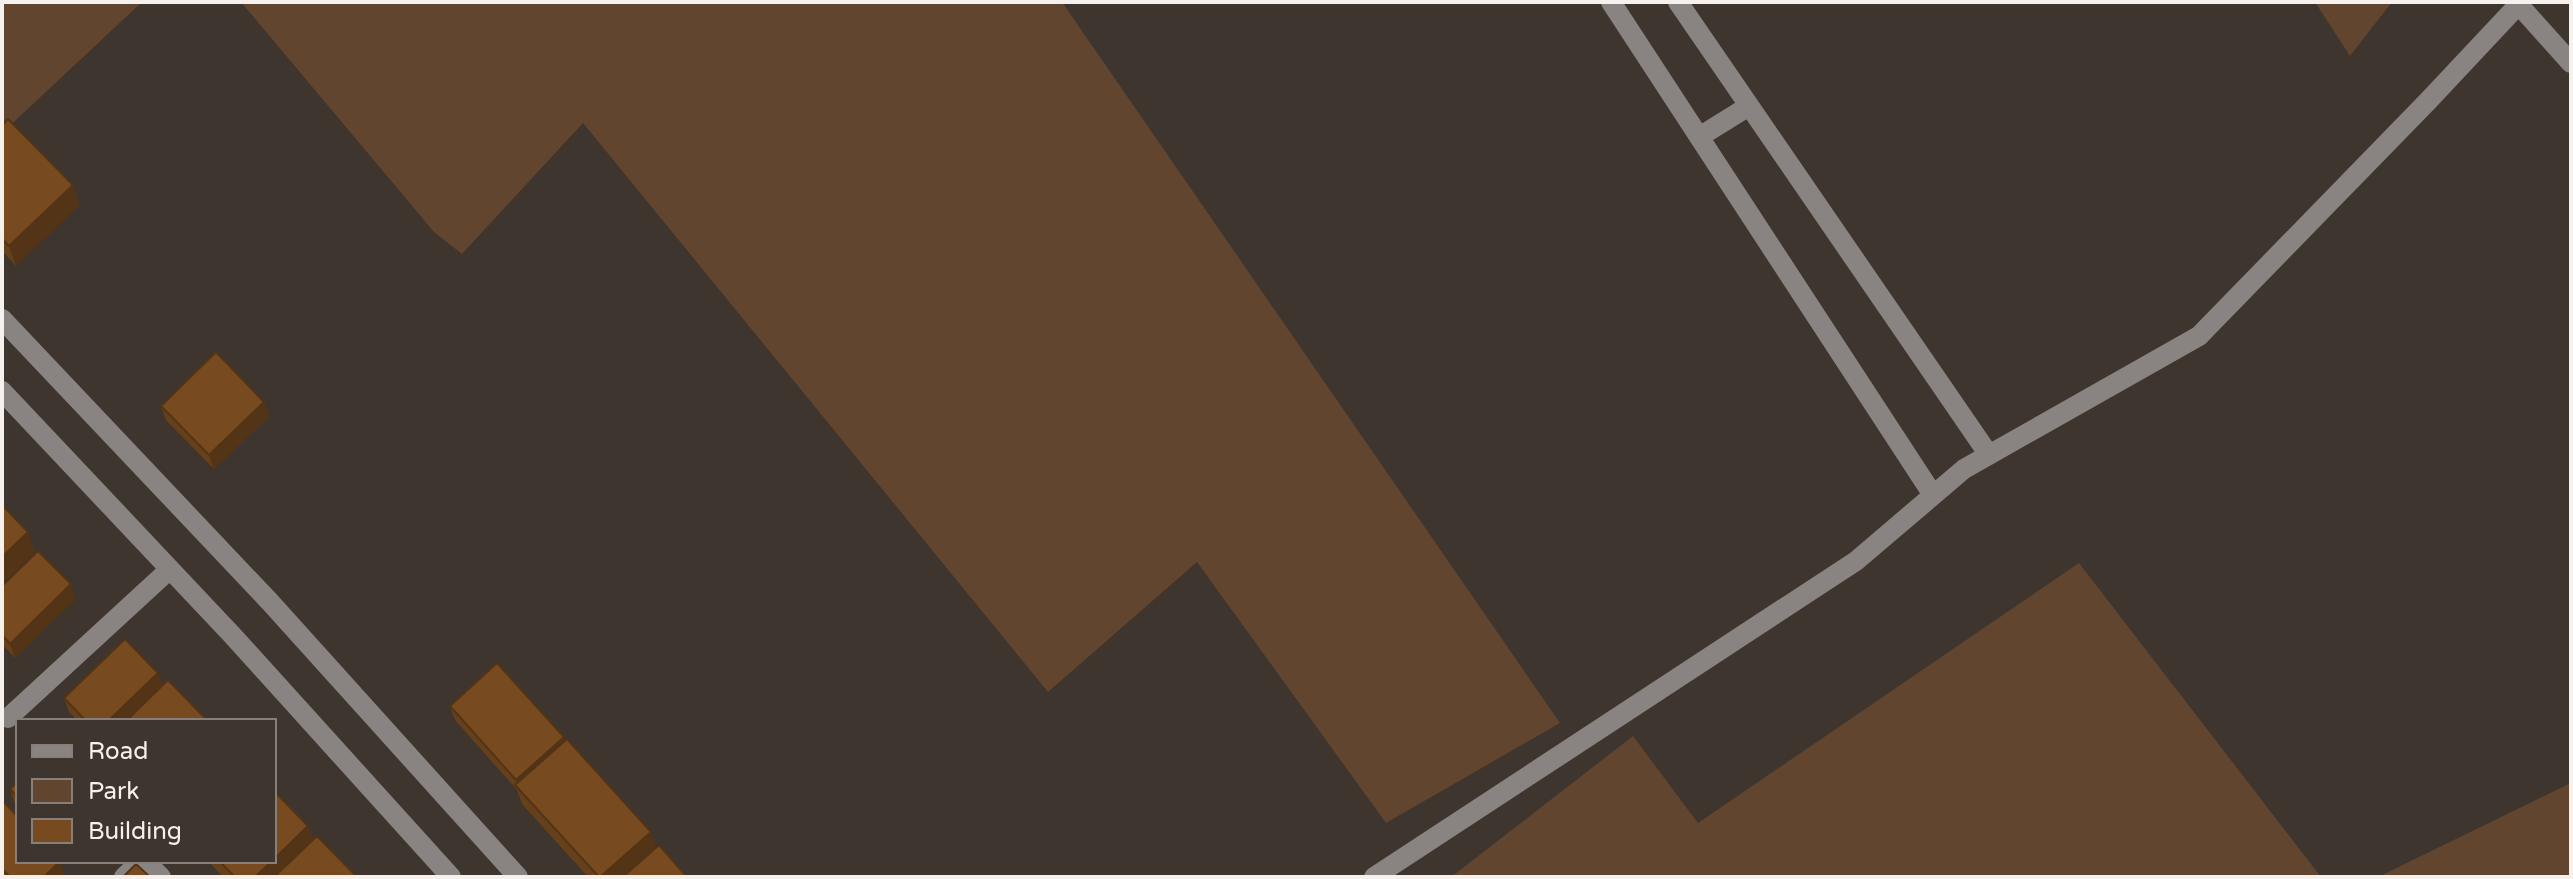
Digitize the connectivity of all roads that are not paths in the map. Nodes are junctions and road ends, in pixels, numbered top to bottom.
1 (1611, 2) edge
2 (1678, 2) edge
3 (2520, 3) edge
4 (2571, 63) edge
5 (1749, 106) junction
6 (1699, 137) junction
7 (2, 319) edge
8 (2, 391) edge
9 (1989, 455) junction
10 (1933, 495) junction
11 (170, 569) junction
12 (9, 719) edge
13 (141, 863) edge
14 (145, 863) edge
15 (124, 877) edge
16 (161, 877) edge
17 (451, 877) edge
18 (518, 877) edge
19 (1374, 877) edge

1 - 6 street
2 - 5 street
3 - 4 street
3 - 9 street
5 - 6 street
5 - 9 street
6 - 10 street
7 - 18 street
8 - 11 street
9 - 10 street
10 - 19 street
11 - 12 street
11 - 17 street
13 - 15 street
14 - 16 street

